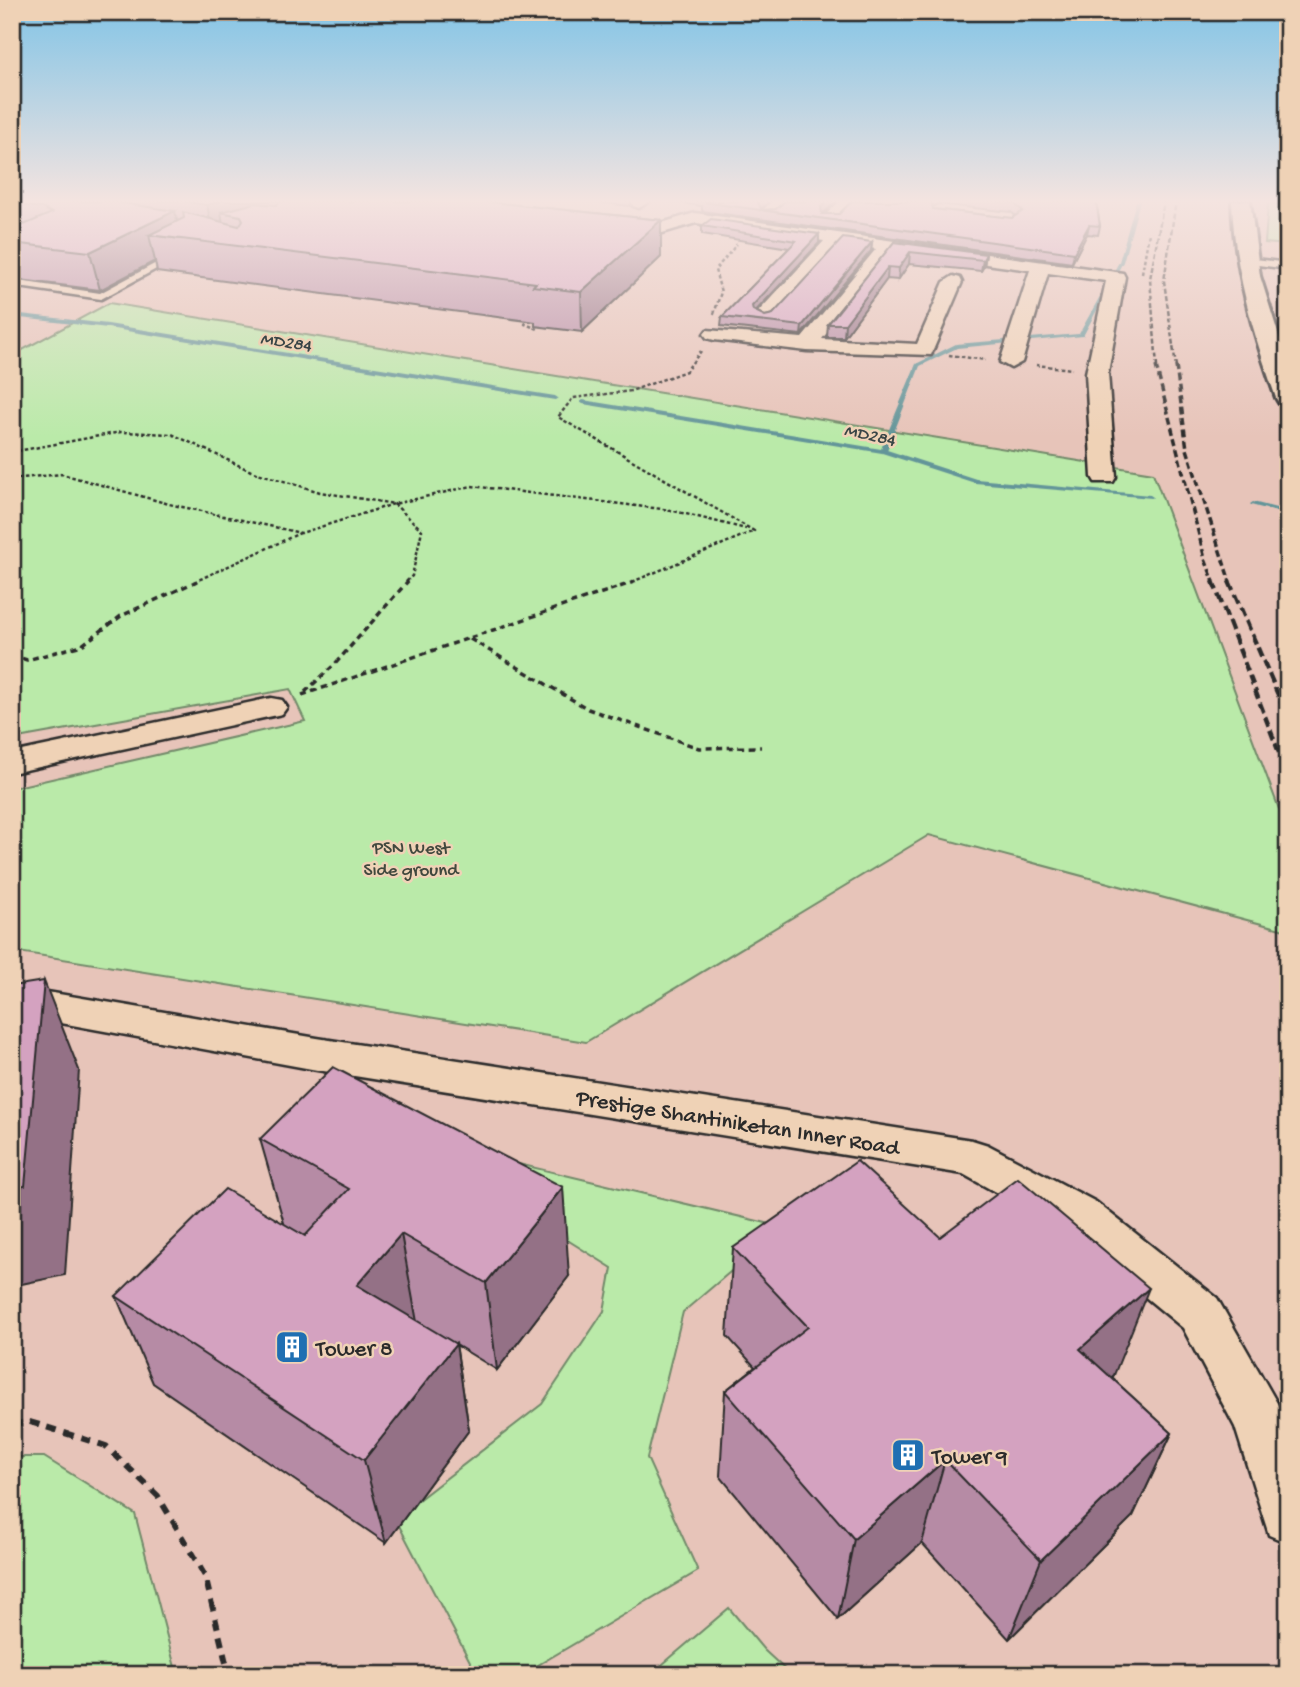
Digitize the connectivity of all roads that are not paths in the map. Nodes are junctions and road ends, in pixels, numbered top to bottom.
1 (131, 280) edge
2 (798, 280) edge
3 (860, 280) edge
4 (1036, 280) edge
5 (1115, 280) edge
6 (1254, 280) edge
7 (953, 282) dead end
8 (12, 283) edge
9 (764, 317) edge
10 (714, 334) road end
11 (807, 345) junction
12 (1278, 346) edge
13 (1011, 362) dead end
14 (1288, 398) edge
15 (1104, 477) dead end
16 (271, 707) road end
17 (12, 763) edge
18 (12, 1000) edge
19 (1288, 1516) edge

1 - 8 lane
2 - 9 street
3 - 11 street
4 - 13 street
5 - 15 street
6 - 12 street
7 - 11 street
10 - 11 street
12 - 14 street
16 - 17 street
18 - 19 street, Prestige Shantiniketan Inner Road

